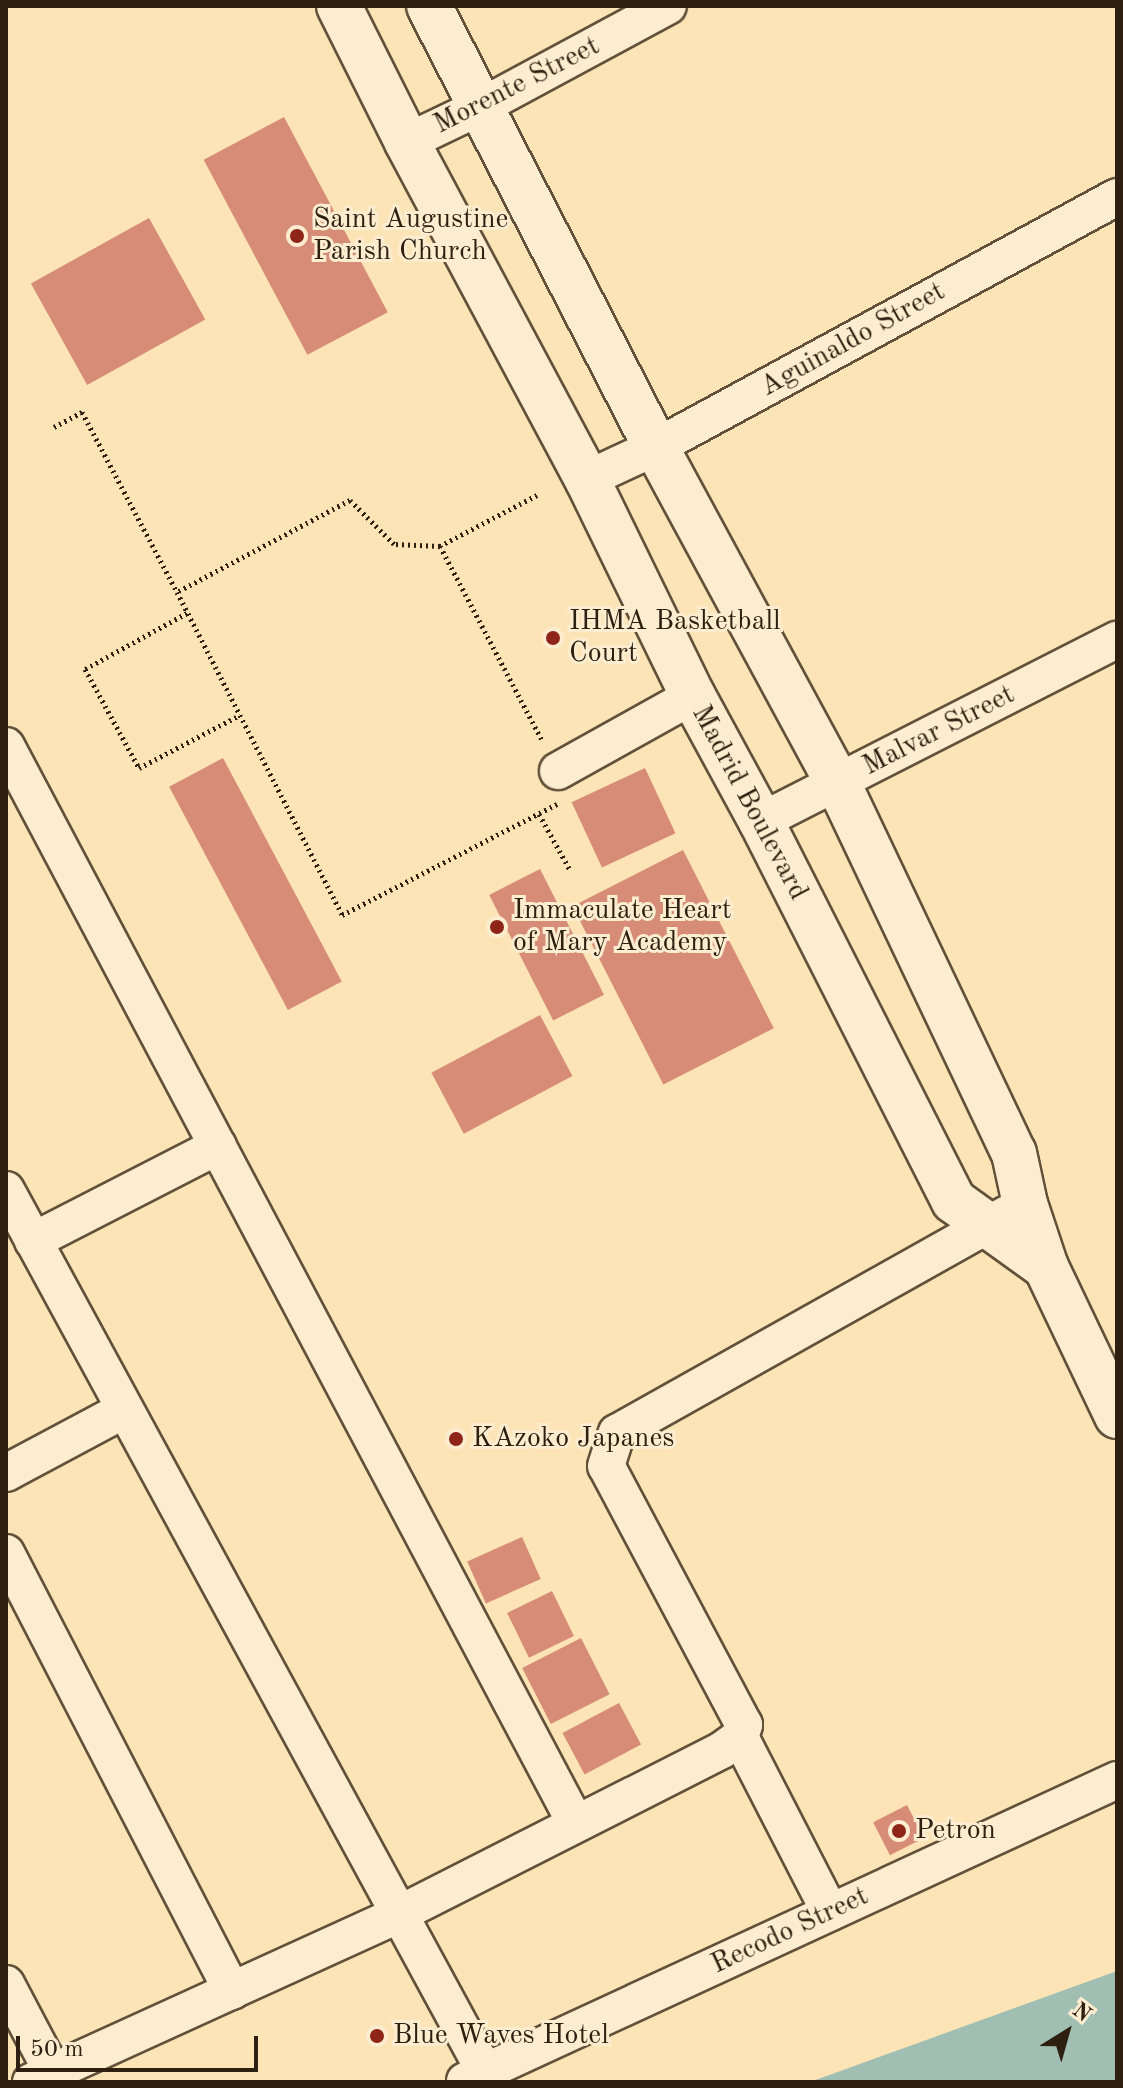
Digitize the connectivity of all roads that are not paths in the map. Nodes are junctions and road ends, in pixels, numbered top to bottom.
1 (339, 6) edge
2 (429, 6) edge
3 (668, 6) edge
4 (482, 106) junction
5 (407, 142) junction
6 (1117, 197) edge
7 (656, 447) junction
8 (587, 479) junction
9 (1117, 640) edge
10 (693, 696) junction
11 (6, 746) edge
12 (558, 771) road end
13 (838, 783) junction
14 (761, 821) junction
15 (218, 1146) junction
16 (6, 1190) edge
17 (1025, 1204) junction
18 (985, 1226) junction
19 (33, 1241) junction
20 (1046, 1267) junction
21 (124, 1410) junction
22 (1117, 1416) edge
23 (6, 1473) edge
24 (6, 1553) edge
25 (740, 1737) junction
26 (1117, 1780) edge
27 (576, 1824) junction
28 (830, 1912) junction
29 (397, 1915) junction
30 (6, 1984) edge
31 (232, 1991) junction
32 (474, 2077) edge
33 (42, 2078) edge

1 - 5 street, Madrid Boulevard
2 - 4 street
3 - 4 street, Morente Street
4 - 5 street, Morente Street
4 - 7 street
5 - 8 street, Madrid Boulevard
6 - 7 street, Aguinaldo Street
7 - 8 street, Aguinaldo Street
7 - 13 street
8 - 10 street, Madrid Boulevard
9 - 13 street, Malvar Street
10 - 12 street
10 - 14 street, Madrid Boulevard
11 - 15 street
13 - 14 street, Malvar Street
13 - 17 street
14 - 18 street, Madrid Boulevard
15 - 19 street
15 - 27 street
16 - 19 street
17 - 18 street
17 - 20 street
18 - 20 street, Madrid Boulevard
18 - 25 street
19 - 21 street
20 - 22 street
21 - 23 street
21 - 29 street
24 - 31 street
25 - 27 street
25 - 28 street
26 - 28 street, Recodo Street
27 - 29 street
28 - 32 street, Recodo Street
29 - 31 street
29 - 32 street
30 - 33 street
31 - 33 street

